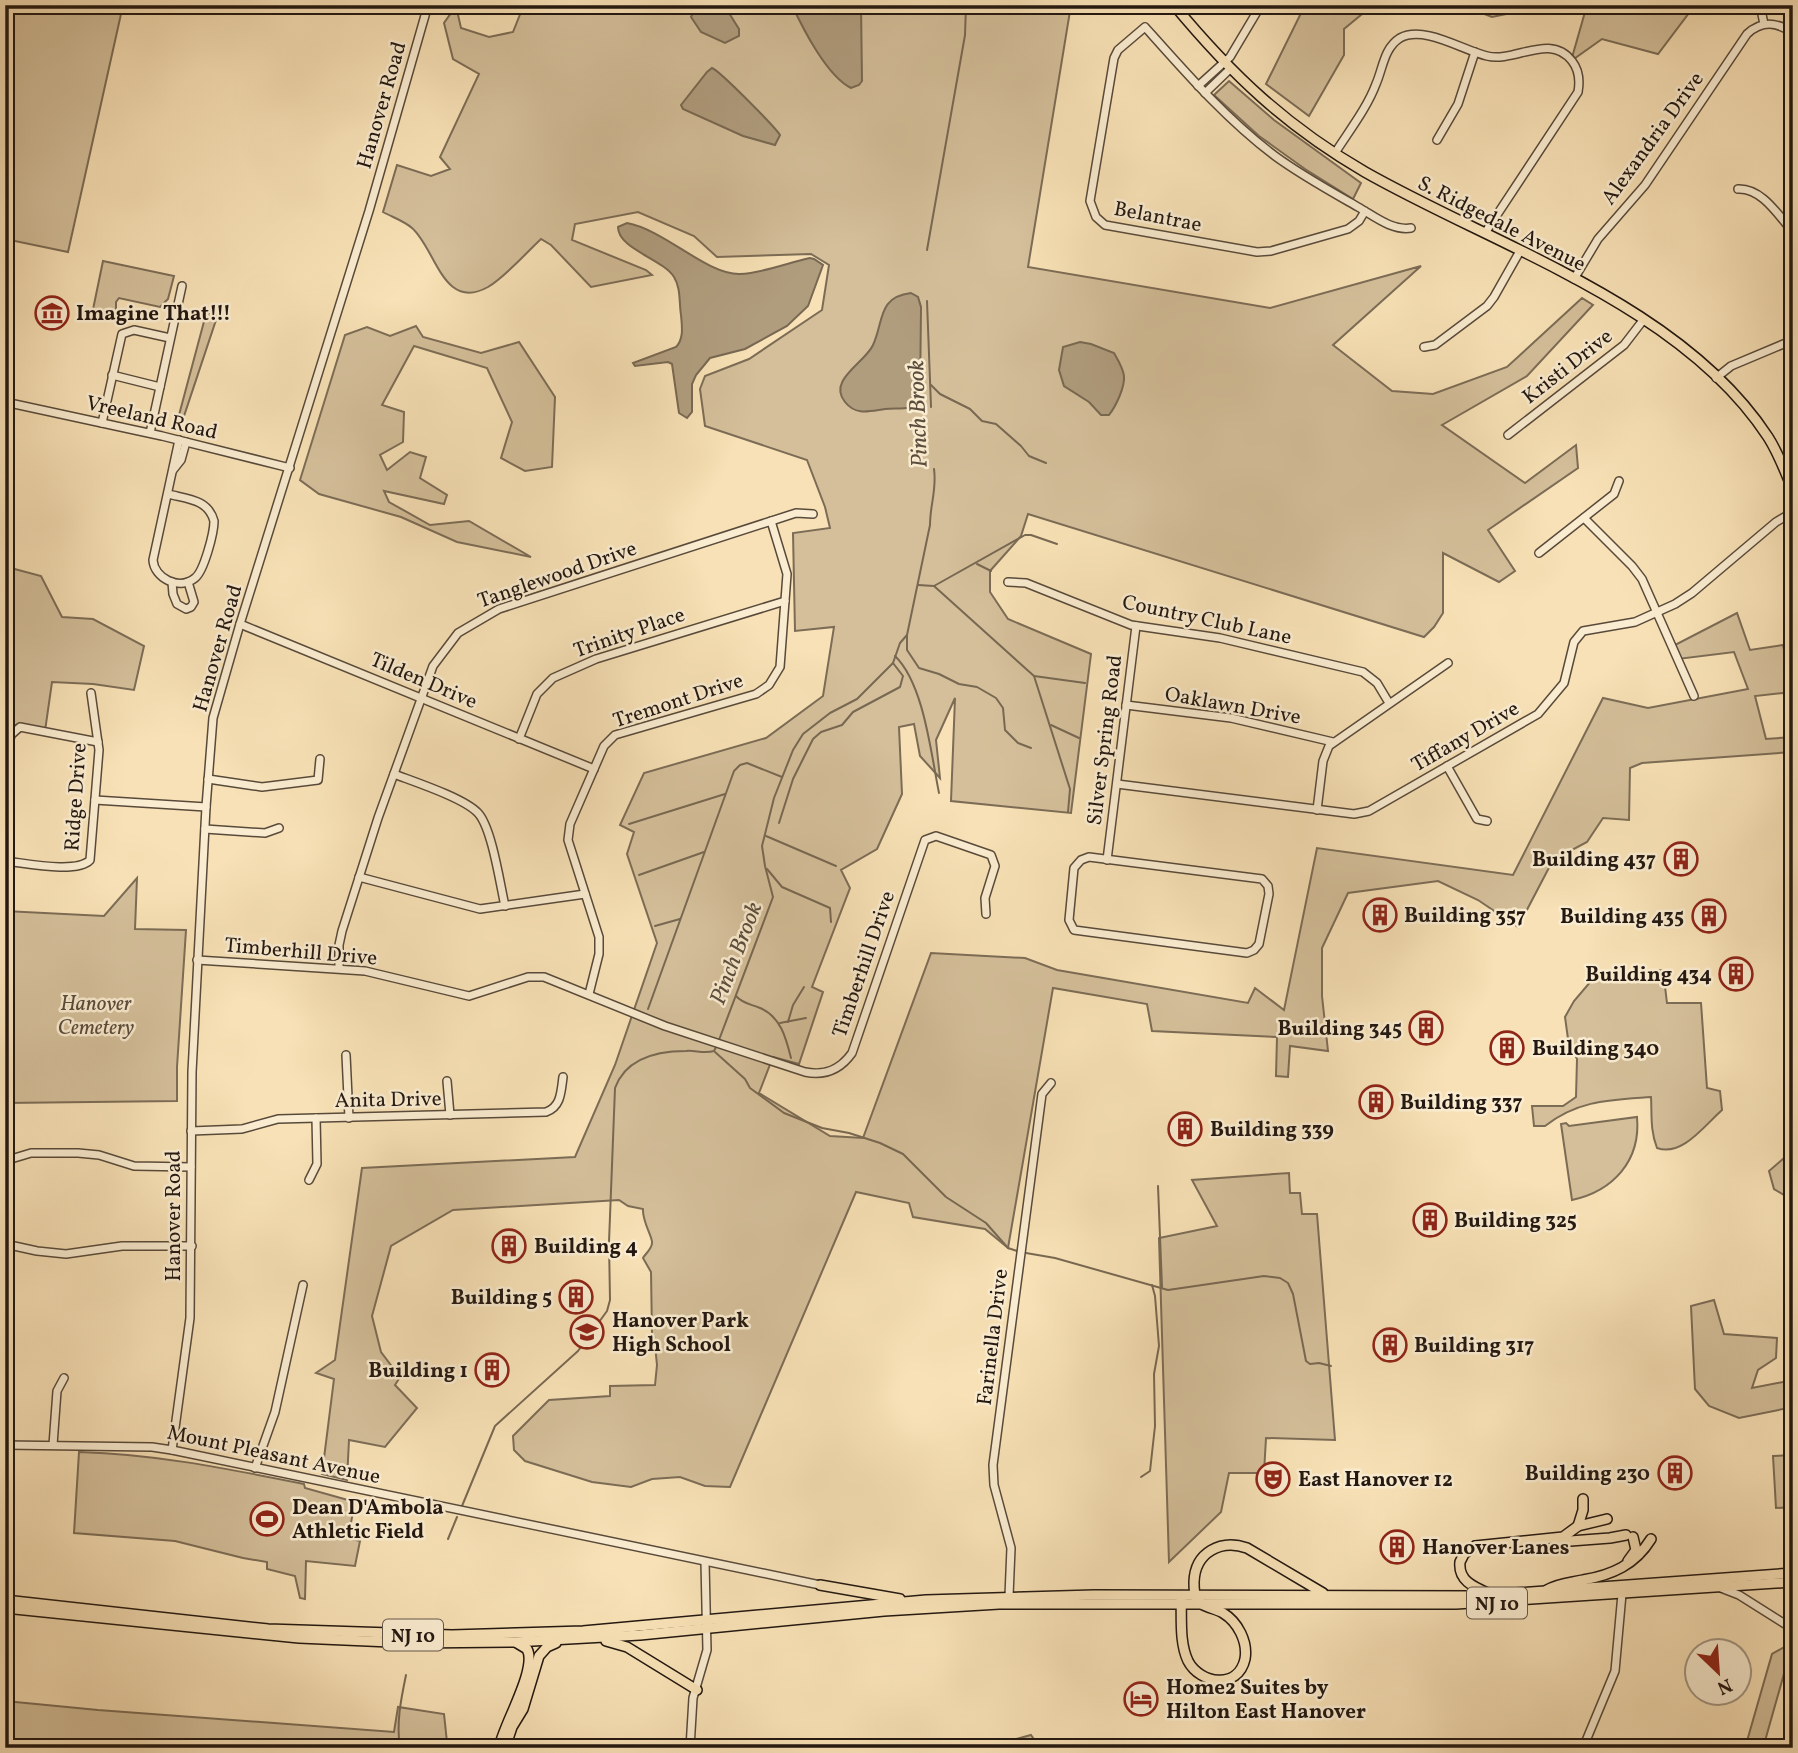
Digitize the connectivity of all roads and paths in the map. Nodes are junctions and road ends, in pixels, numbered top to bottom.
1 (428, 5) edge
2 (1174, 5) edge
3 (1261, 5) edge
4 (1760, 5) edge
5 (1764, 24) junction
6 (1793, 33) edge
7 (1475, 52) junction
8 (1227, 66) junction
9 (1198, 86) junction
10 (1205, 93) junction
11 (1437, 140) dead end
12 (1335, 153) junction
13 (1738, 189) dead end
14 (1364, 211) junction
15 (1412, 228) dead end
16 (1793, 232) edge
17 (1485, 233) junction
18 (1520, 251) junction
19 (1574, 279) junction
20 (182, 286) dead end
21 (1644, 319) junction
22 (170, 338) junction
23 (1793, 340) edge
24 (1424, 347) dead end
25 (112, 375) junction
26 (1716, 378) junction
27 (160, 387) junction
28 (5, 402) edge
29 (102, 423) junction
30 (150, 433) junction
31 (1508, 435) dead end
32 (182, 441) junction
33 (290, 468) junction
34 (1619, 481) dead end
35 (1793, 490) edge
36 (168, 494) junction
37 (1793, 512) edge
38 (813, 513) dead end
39 (1584, 518) junction
40 (771, 521) junction
41 (1539, 553) dead end
42 (172, 582) junction
43 (188, 582) junction
44 (1008, 582) dead end
45 (785, 601) junction
46 (1657, 612) junction
47 (240, 624) junction
48 (1136, 626) junction
49 (1448, 663) dead end
50 (91, 693) dead end
51 (1694, 696) dead end
52 (422, 698) junction
53 (1389, 703) junction
54 (1126, 705) junction
55 (519, 738) junction
56 (98, 742) junction
57 (1333, 742) junction
58 (320, 760) dead end
59 (5, 761) edge
60 (1447, 766) junction
61 (594, 769) junction
62 (394, 774) junction
63 (208, 779) junction
64 (1117, 784) junction
65 (95, 800) junction
66 (206, 807) junction
67 (1317, 810) junction
68 (1487, 821) dead end
69 (279, 828) dead end
70 (205, 829) junction
71 (1107, 860) junction
72 (5, 861) edge
73 (359, 877) junction
74 (585, 894) junction
75 (505, 906) junction
76 (986, 914) dead end
77 (197, 960) junction
78 (339, 968) junction
79 (589, 994) junction
80 (346, 1055) dead end
81 (563, 1077) dead end
82 (447, 1081) dead end
83 (1051, 1083) dead end
84 (450, 1115) junction
85 (316, 1118) junction
86 (349, 1118) junction
87 (191, 1131) junction
88 (11, 1158) dead end
89 (191, 1167) junction
90 (309, 1180) dead end
91 (5, 1244) edge
92 (192, 1246) junction
93 (303, 1285) dead end
94 (64, 1378) dead end
95 (5, 1445) edge
96 (53, 1446) junction
97 (172, 1450) junction
98 (255, 1468) junction
99 (1583, 1500) dead end
100 (1607, 1519) dead end
101 (1578, 1525) junction
102 (1651, 1539) dead end
103 (1535, 1541) junction
104 (705, 1562) junction
105 (1622, 1567) junction
106 (1793, 1573) edge
107 (1793, 1582) edge
108 (821, 1585) joint
109 (1716, 1587) junction
110 (1543, 1592) junction
111 (1195, 1594) junction
112 (1622, 1594) junction
113 (1328, 1595) junction
114 (1492, 1595) junction
115 (1009, 1596) junction
116 (1181, 1599) junction
117 (5, 1600) edge
118 (916, 1601) junction
119 (1201, 1603) junction
120 (5, 1608) edge
121 (706, 1624) junction
122 (1791, 1628) edge
123 (586, 1639) junction
124 (561, 1641) junction
125 (515, 1642) junction
126 (696, 1690) junction
127 (499, 1748) edge
128 (505, 1748) edge
129 (690, 1748) edge
130 (1583, 1748) edge

1 - 33 street, Hanover Road
2 - 8 main road, S. Ridgedale Avenue
3 - 8 street
4 - 5 street
5 - 6 street
5 - 19 street, Alexandria Drive
7 - 11 street
7 - 12 street
7 - 17 street
8 - 9 street
8 - 10 street
8 - 12 main road, S. Ridgedale Avenue
9 - 10 street, Belantrae
9 - 14 street, Belantrae
10 - 14 street, Belantrae
12 - 17 main road, S. Ridgedale Avenue
13 - 16 street
14 - 15 street, Belantrae
17 - 18 main road, S. Ridgedale Avenue
18 - 19 main road, S. Ridgedale Avenue
18 - 24 street
19 - 21 main road, S. Ridgedale Avenue
20 - 22 street
21 - 26 main road, S. Ridgedale Avenue
21 - 31 street, Kristi Drive
22 - 25 street
22 - 27 street
23 - 26 street
25 - 27 street
25 - 29 street
26 - 35 main road, S. Ridgedale Avenue
27 - 30 street
28 - 29 street, Vreeland Road
29 - 30 street, Vreeland Road
30 - 32 street, Vreeland Road
32 - 33 street, Vreeland Road
32 - 36 street
33 - 47 street, Hanover Road
34 - 39 street
36 - 42 street
36 - 43 street
37 - 46 street, Tiffany Drive
38 - 40 street, Tanglewood Drive
39 - 41 street
39 - 46 street
40 - 45 street, Tremont Drive
40 - 52 street, Tanglewood Drive
42 - 43 street
42 - 43 street
44 - 48 street, Country Club Lane
45 - 55 street, Trinity Place
45 - 61 street, Tremont Drive
46 - 51 street
46 - 60 street, Tiffany Drive
47 - 52 street, Tilden Drive
47 - 63 street, Hanover Road
48 - 53 street, Country Club Lane
48 - 54 street, Silver Spring Road
49 - 53 street
50 - 56 street, Ridge Drive
52 - 55 street, Tilden Drive
52 - 62 street, Tanglewood Drive
53 - 57 street
54 - 57 street, Oaklawn Drive
54 - 64 street, Silver Spring Road
55 - 61 street, Tilden Drive
56 - 59 street
56 - 65 street, Ridge Drive
57 - 67 street
58 - 63 street
60 - 67 street, Tiffany Drive
60 - 68 street
61 - 74 street, Tremont Drive
62 - 73 street, Tanglewood Drive
62 - 75 street
63 - 66 street, Hanover Road
64 - 67 street, Tiffany Drive
64 - 71 street, Silver Spring Road
65 - 66 street
65 - 72 street, Ridge Drive
66 - 70 street, Hanover Road
69 - 70 street
70 - 77 street, Hanover Road
71 - 71 street
73 - 75 street
73 - 78 street, Tanglewood Drive
74 - 75 street
74 - 79 street, Tremont Drive
76 - 79 street, Timberhill Drive
77 - 78 street, Timberhill Drive
77 - 87 street, Hanover Road
78 - 79 street, Timberhill Drive
80 - 86 street
81 - 84 street, Anita Drive
82 - 84 street
83 - 115 street, Farinella Drive
84 - 86 street, Anita Drive
85 - 86 street, Anita Drive
85 - 87 street, Anita Drive
85 - 90 street
87 - 89 street, Hanover Road
88 - 89 street
89 - 92 street, Hanover Road
91 - 92 street
92 - 97 street, Hanover Road
93 - 98 street
94 - 96 street
95 - 96 street, Mount Pleasant Avenue
96 - 97 street, Mount Pleasant Avenue
97 - 98 street, Mount Pleasant Avenue
98 - 104 street, Mount Pleasant Avenue
99 - 101 main road
100 - 101 main road
101 - 103 main road
102 - 105 main road
103 - 105 main road
103 - 114 main road
104 - 108 street, Mount Pleasant Avenue
104 - 121 street
105 - 110 main road
106 - 110 main road, NJ 10
107 - 109 main road, NJ 10
108 - 118 main road
109 - 112 main road, NJ 10
109 - 122 street
110 - 114 main road, NJ 10
111 - 113 main road, NJ 10
111 - 113 main road
111 - 116 main road, NJ 10
111 - 119 main road
112 - 119 main road, NJ 10
112 - 130 street
113 - 114 main road, NJ 10
115 - 116 main road, NJ 10
115 - 118 main road, NJ 10
116 - 119 main road, NJ 10
116 - 119 main road
116 - 121 main road, NJ 10
117 - 121 main road, NJ 10
118 - 121 main road, NJ 10
120 - 125 main road, NJ 10
121 - 123 main road, NJ 10
121 - 126 street
123 - 124 main road, NJ 10
123 - 126 main road
124 - 125 main road, NJ 10
124 - 128 main road
125 - 127 main road
126 - 129 street

